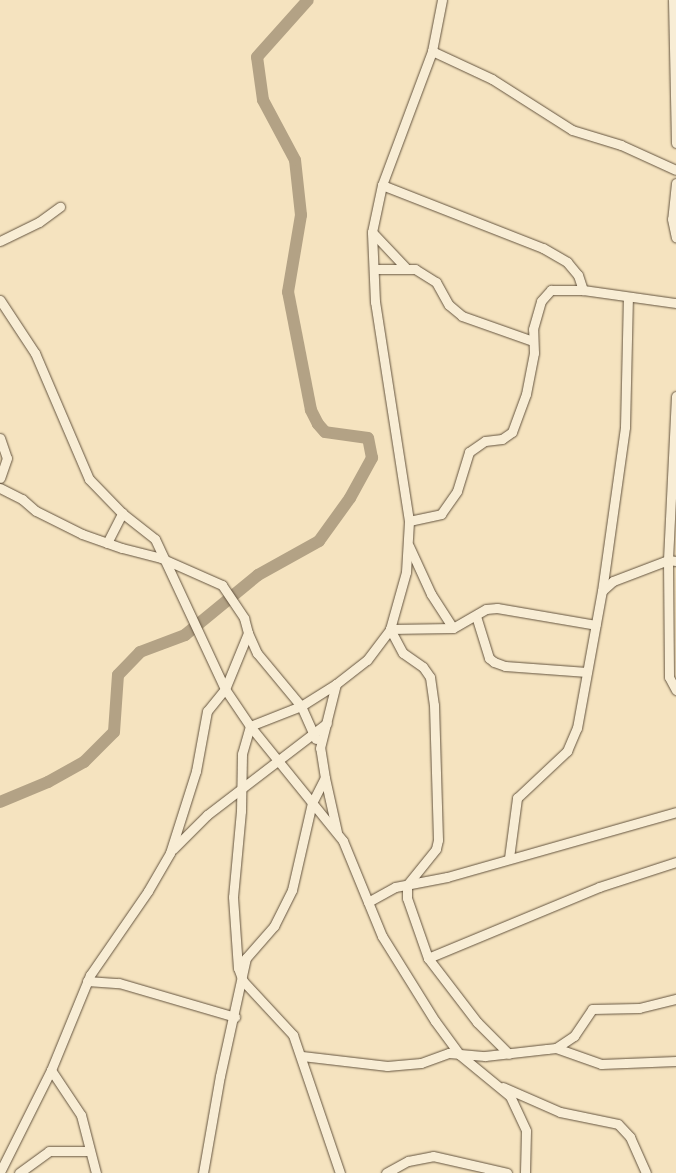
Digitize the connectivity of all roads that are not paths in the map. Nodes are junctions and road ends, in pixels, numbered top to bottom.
1 (442, 0) edge
2 (674, 0) edge
3 (432, 52) junction
4 (676, 143) edge
5 (676, 170) edge
6 (676, 183) edge
7 (382, 185) junction
8 (60, 207) dead end
9 (372, 232) junction
10 (675, 234) edge
11 (0, 242) edge
12 (405, 267) junction
13 (374, 269) junction
14 (583, 290) junction
15 (628, 298) junction
16 (0, 300) edge
17 (676, 304) edge
18 (533, 341) junction
19 (676, 396) edge
20 (0, 438) edge
21 (675, 470) edge
22 (0, 478) edge
23 (0, 488) edge
24 (122, 513) junction
25 (410, 521) junction
26 (106, 543) junction
27 (409, 546) junction
28 (672, 560) edge
29 (168, 561) junction
30 (602, 591) junction
31 (476, 616) junction
32 (596, 625) junction
33 (453, 628) junction
34 (390, 629) junction
35 (248, 633) junction
36 (587, 672) junction
37 (336, 684) junction
38 (225, 689) junction
39 (676, 690) edge
40 (301, 706) junction
41 (328, 723) junction
42 (250, 726) junction
43 (314, 735) junction
44 (320, 748) junction
45 (279, 763) junction
46 (325, 778) junction
47 (240, 790) junction
48 (312, 803) junction
49 (676, 812) edge
50 (337, 832) junction
51 (170, 853) junction
52 (509, 858) junction
53 (676, 862) edge
54 (407, 885) junction
55 (368, 902) junction
56 (428, 958) junction
57 (88, 981) junction
58 (243, 981) junction
59 (676, 1000) edge
60 (235, 1018) junction
61 (556, 1048) junction
62 (509, 1054) junction
63 (460, 1055) junction
64 (302, 1056) junction
65 (676, 1061) edge
66 (51, 1070) junction
67 (500, 1086) junction
68 (89, 1151) junction
69 (0, 1172) edge
70 (19, 1173) edge
71 (96, 1173) edge
72 (203, 1173) edge
73 (340, 1173) edge
74 (386, 1173) edge
75 (507, 1173) edge
76 (525, 1173) edge
77 (646, 1173) edge

1 - 3 street
2 - 4 street
3 - 5 street
3 - 7 street
6 - 10 street
7 - 9 street
7 - 14 street
8 - 11 street
9 - 12 street
9 - 13 street
12 - 13 street
12 - 18 street
13 - 25 street
14 - 15 street
14 - 18 street
15 - 17 street
15 - 30 street
16 - 24 street
18 - 25 street
19 - 21 street
20 - 22 street
21 - 28 street
23 - 26 street
24 - 26 street
24 - 29 street
25 - 27 street
26 - 29 street
27 - 33 street
27 - 34 street
28 - 30 street
28 - 39 street
29 - 35 street
29 - 38 street
30 - 32 street
31 - 32 street
31 - 33 street
31 - 36 street
32 - 36 street
33 - 34 street
34 - 37 street
34 - 54 street
35 - 38 street
35 - 40 street
36 - 52 street
37 - 40 street
37 - 41 street
38 - 42 street
38 - 51 street
40 - 42 street
40 - 43 street
41 - 43 street
41 - 44 street
42 - 45 street
42 - 47 street
43 - 44 street
43 - 45 street
44 - 46 street
45 - 47 street
45 - 48 street
46 - 48 street
46 - 50 street
47 - 51 street
47 - 58 street
48 - 50 street
48 - 58 street
49 - 52 street
50 - 55 street
51 - 57 street
52 - 54 street
53 - 56 street
54 - 55 street
54 - 56 street
55 - 63 street
56 - 62 street
57 - 60 street
57 - 66 street
58 - 60 street
58 - 64 street
59 - 61 street
60 - 72 street
61 - 62 street
61 - 65 street
62 - 63 street
63 - 64 street
63 - 67 street
64 - 73 street
66 - 68 street
66 - 69 street
67 - 76 street
67 - 77 street
68 - 70 street
68 - 71 street
74 - 75 street

